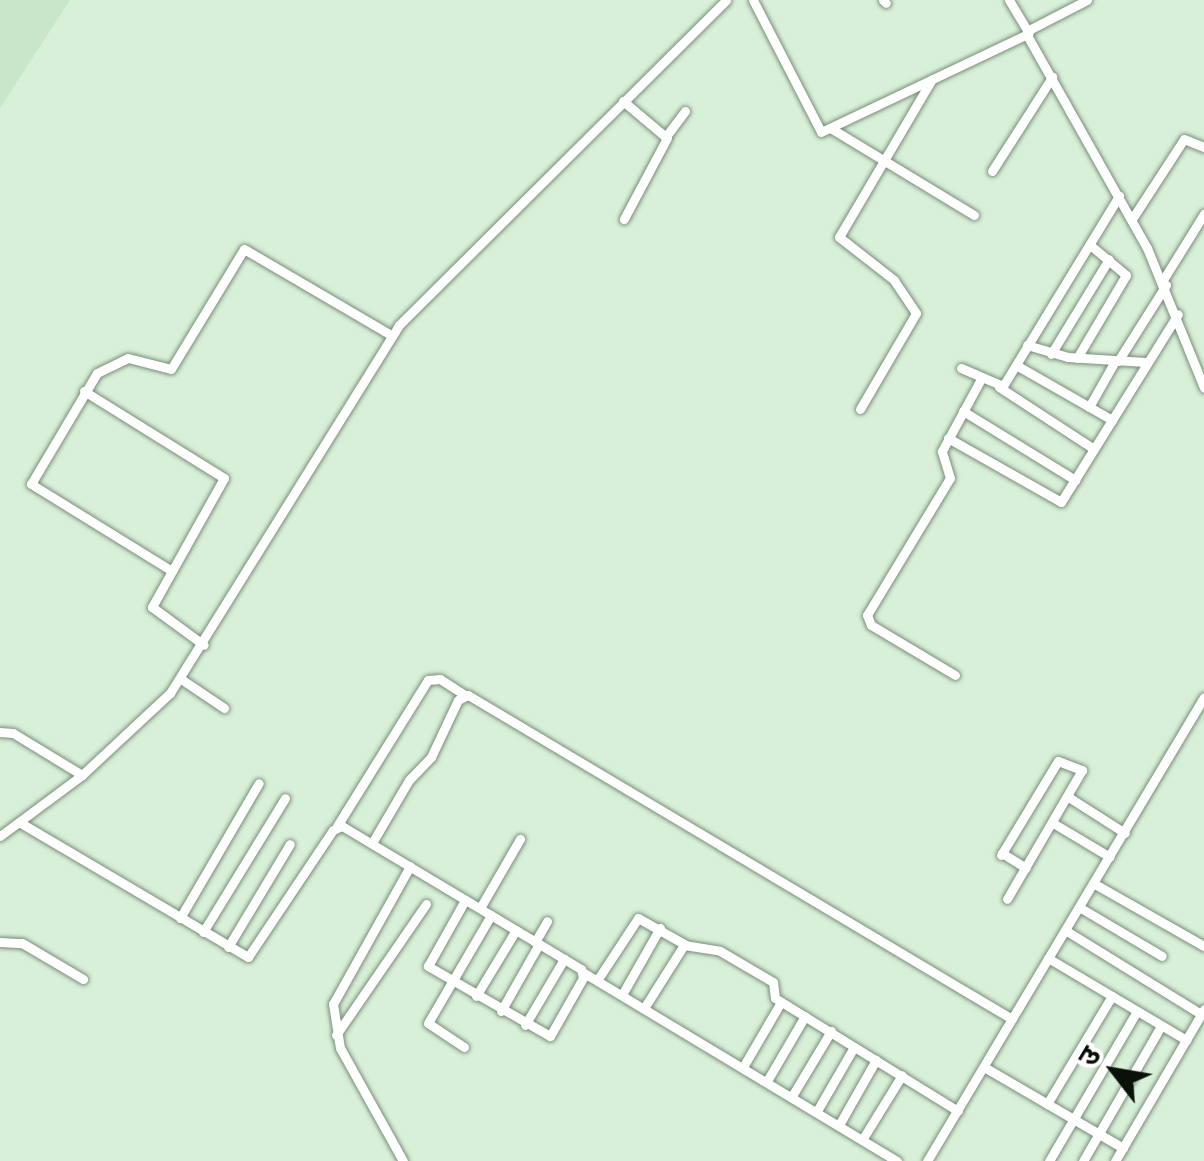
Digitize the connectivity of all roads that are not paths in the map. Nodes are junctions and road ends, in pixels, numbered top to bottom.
1 (726, 0) edge
2 (753, 0) edge
3 (1009, 0) edge
4 (1086, 0) edge
5 (1028, 33) junction
6 (1052, 77) junction
7 (932, 79) junction
8 (623, 101) junction
9 (685, 111) dead end
10 (832, 129) junction
11 (668, 135) junction
12 (1204, 147) edge
13 (884, 161) junction
14 (992, 171) dead end
15 (1119, 196) junction
16 (1204, 214) edge
17 (974, 215) dead end
18 (624, 219) dead end
19 (1132, 219) junction
20 (1090, 244) junction
21 (1110, 259) junction
22 (1165, 282) junction
23 (1178, 314) junction
24 (391, 335) junction
25 (1027, 345) junction
26 (1051, 354) junction
27 (1077, 358) junction
28 (1116, 361) junction
29 (1146, 362) junction
30 (1016, 365) junction
31 (962, 368) dead end
32 (1201, 368) edge
33 (982, 380) junction
34 (999, 388) junction
35 (1204, 388) edge
36 (84, 391) junction
37 (1089, 407) junction
38 (860, 409) dead end
39 (963, 411) junction
40 (1112, 420) junction
41 (948, 438) junction
42 (1094, 450) junction
43 (1075, 480) junction
44 (172, 571) junction
45 (204, 645) junction
46 (955, 675) dead end
47 (182, 679) junction
48 (464, 694) junction
49 (1204, 698) edge
50 (224, 708) dead end
51 (0, 732) edge
52 (82, 775) junction
53 (260, 784) dead end
54 (285, 798) dead end
55 (1070, 798) junction
56 (19, 822) junction
57 (1053, 824) junction
58 (337, 826) junction
59 (1125, 833) junction
60 (0, 836) edge
61 (520, 839) dead end
62 (372, 843) junction
63 (290, 844) dead end
64 (1110, 857) junction
65 (410, 866) junction
66 (1026, 868) junction
67 (1093, 883) junction
68 (1008, 899) dead end
69 (466, 900) junction
70 (426, 904) dead end
71 (1079, 907) junction
72 (480, 908) junction
73 (491, 915) junction
74 (180, 918) junction
75 (547, 921) dead end
76 (660, 928) junction
77 (516, 930) junction
78 (1066, 930) junction
79 (203, 932) junction
80 (0, 942) edge
81 (537, 943) junction
82 (686, 945) junction
83 (1204, 946) edge
84 (228, 947) junction
85 (1162, 956) dead end
86 (1048, 958) junction
87 (564, 959) junction
88 (584, 973) junction
89 (83, 979) dead end
90 (598, 979) junction
91 (452, 981) junction
92 (623, 993) junction
93 (476, 996) junction
94 (1112, 996) junction
95 (781, 1002) junction
96 (646, 1005) junction
97 (501, 1010) junction
98 (1138, 1012) junction
99 (1203, 1012) edge
100 (805, 1016) junction
101 (1012, 1019) junction
102 (524, 1025) junction
103 (1162, 1026) junction
104 (830, 1031) junction
105 (336, 1035) junction
106 (1186, 1040) junction
107 (854, 1046) junction
108 (464, 1047) dead end
109 (876, 1060) junction
110 (743, 1066) junction
111 (984, 1067) junction
112 (902, 1075) junction
113 (767, 1081) junction
114 (792, 1096) junction
115 (1047, 1104) junction
116 (817, 1111) junction
117 (958, 1111) junction
118 (1074, 1120) junction
119 (839, 1125) junction
120 (1099, 1135) junction
121 (862, 1140) junction
122 (1122, 1148) junction
123 (404, 1161) edge
124 (897, 1161) edge
125 (927, 1161) edge
126 (1049, 1161) edge
127 (1083, 1161) edge
128 (1115, 1161) edge

1 - 8 street
2 - 10 street
3 - 5 street
4 - 5 street
5 - 6 street
5 - 7 street
6 - 14 street
6 - 15 street
7 - 10 street
7 - 13 street
8 - 11 street
8 - 24 street
9 - 11 street
10 - 13 street
11 - 18 street
12 - 19 street
13 - 17 street
13 - 38 street
15 - 19 street
15 - 20 street
16 - 22 street
19 - 22 street
20 - 21 street
20 - 25 street
21 - 26 street
21 - 27 street
22 - 23 street
22 - 28 street
23 - 29 street
23 - 32 street
24 - 36 street
24 - 45 street
25 - 26 street
25 - 30 street
26 - 27 street
27 - 28 street
28 - 29 street
28 - 37 street
29 - 40 street
30 - 34 street
30 - 37 street
31 - 33 street
32 - 35 street
33 - 34 street
33 - 39 street
34 - 42 street
36 - 44 street
36 - 44 street
37 - 40 street
39 - 41 street
39 - 43 street
40 - 42 street
41 - 43 street
41 - 46 street
42 - 43 street
44 - 45 street
45 - 47 street
47 - 50 street
47 - 52 street
48 - 58 street
48 - 62 street
48 - 101 street
49 - 59 street
51 - 52 street
52 - 56 street
53 - 74 street
54 - 79 street
55 - 57 street
55 - 59 street
55 - 66 street
56 - 60 street
56 - 74 street
57 - 64 street
57 - 66 street
58 - 62 street
58 - 84 street
59 - 64 street
61 - 72 street
62 - 65 street
63 - 84 street
64 - 67 street
65 - 69 street
65 - 105 street
66 - 68 street
67 - 71 street
67 - 83 street
69 - 72 street
69 - 91 street
70 - 105 street
71 - 78 street
71 - 85 street
72 - 73 street
73 - 77 street
73 - 91 street
74 - 79 street
75 - 81 street
76 - 82 street
76 - 90 street
76 - 92 street
77 - 81 street
77 - 93 street
78 - 86 street
78 - 99 street
79 - 84 street
80 - 89 street
81 - 87 street
81 - 97 street
82 - 95 street
82 - 96 street
86 - 94 street
86 - 101 street
87 - 88 street
87 - 102 street
88 - 90 street
88 - 102 street
90 - 92 street
91 - 93 street
91 - 108 street
92 - 96 street
93 - 97 street
94 - 98 street
94 - 115 street
95 - 100 street
95 - 110 street
96 - 110 street
97 - 102 street
98 - 103 street
98 - 118 street
99 - 106 street
100 - 104 street
100 - 113 street
101 - 111 street
103 - 106 street
103 - 120 street
104 - 107 street
104 - 114 street
105 - 123 street
106 - 122 street
107 - 109 street
107 - 116 street
109 - 112 street
109 - 119 street
110 - 113 street
111 - 115 street
111 - 117 street
112 - 117 street
112 - 121 street
113 - 114 street
114 - 116 street
115 - 118 street
116 - 119 street
117 - 125 street
118 - 120 street
118 - 126 street
119 - 121 street
120 - 122 street
120 - 127 street
121 - 124 street
122 - 128 street

